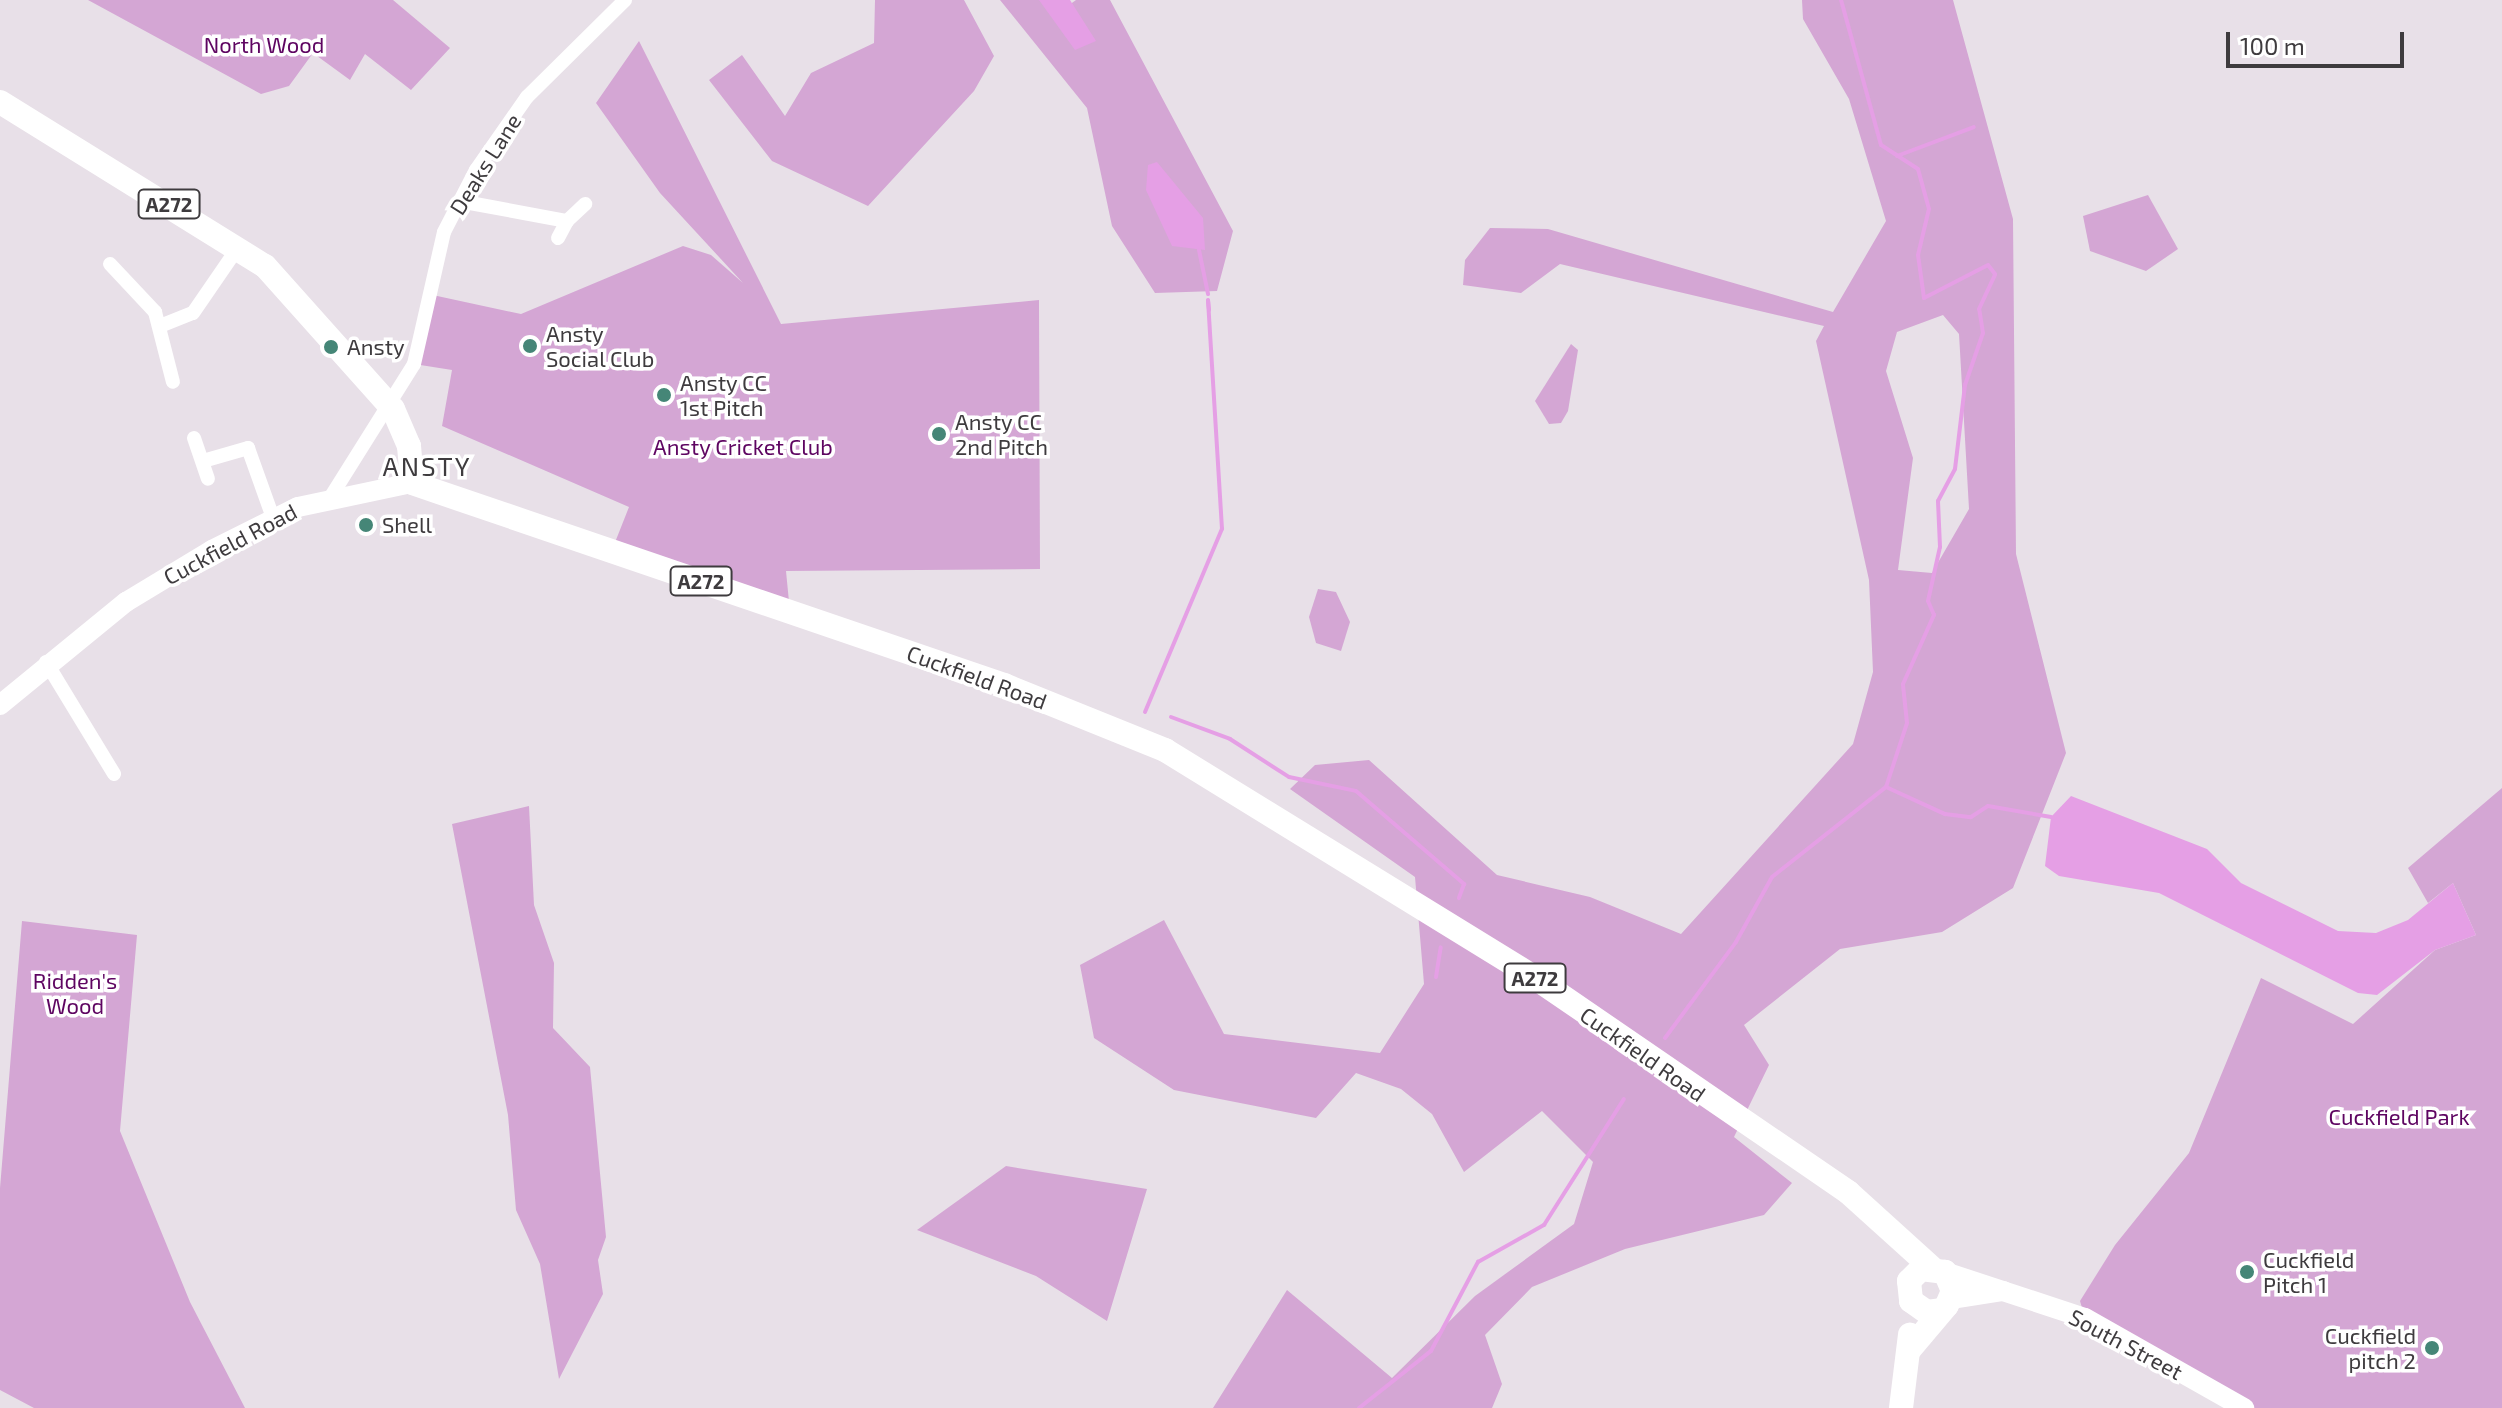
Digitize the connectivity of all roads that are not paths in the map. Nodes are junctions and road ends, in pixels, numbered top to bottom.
1 (625, 0) edge
2 (0, 102) edge
3 (459, 201) junction
4 (585, 204) dead end
5 (567, 221) junction
6 (558, 238) dead end
7 (239, 246) junction
8 (110, 264) dead end
9 (160, 326) junction
10 (173, 382) dead end
11 (393, 409) junction
12 (194, 438) dead end
13 (203, 461) junction
14 (208, 479) dead end
15 (412, 483) junction
16 (330, 498) junction
17 (273, 518) junction
18 (46, 662) junction
19 (0, 705) edge
20 (114, 774) dead end
21 (1889, 1235) junction
22 (1938, 1270) junction
23 (2003, 1291) junction
24 (1909, 1294) junction
25 (1946, 1304) junction
26 (1910, 1349) junction
27 (1901, 1408) edge
28 (2244, 1408) edge

1 - 3 street, Deaks Lane
2 - 7 highway, A272
3 - 5 street
3 - 11 street, Deaks Lane
4 - 5 street
5 - 6 street
7 - 9 street
7 - 11 highway, A272
8 - 9 street
9 - 10 street
11 - 15 highway, A272
11 - 16 street, Deaks Lane
12 - 13 street
13 - 14 street
13 - 17 street
15 - 16 main road, Cuckfield Road
15 - 21 highway, Cuckfield Road / A272
16 - 17 main road, Cuckfield Road
17 - 18 main road, Cuckfield Road
18 - 19 main road, Cuckfield Road
18 - 20 street
21 - 22 highway, Cuckfield Road / A272
21 - 24 highway, Cuckfield Road / A272
22 - 23 main road, South Street
22 - 24 highway
22 - 25 highway
23 - 25 main road, South Street
23 - 28 main road, South Street
24 - 25 highway
24 - 26 highway, A272
25 - 26 highway, A272
26 - 27 highway, A272

